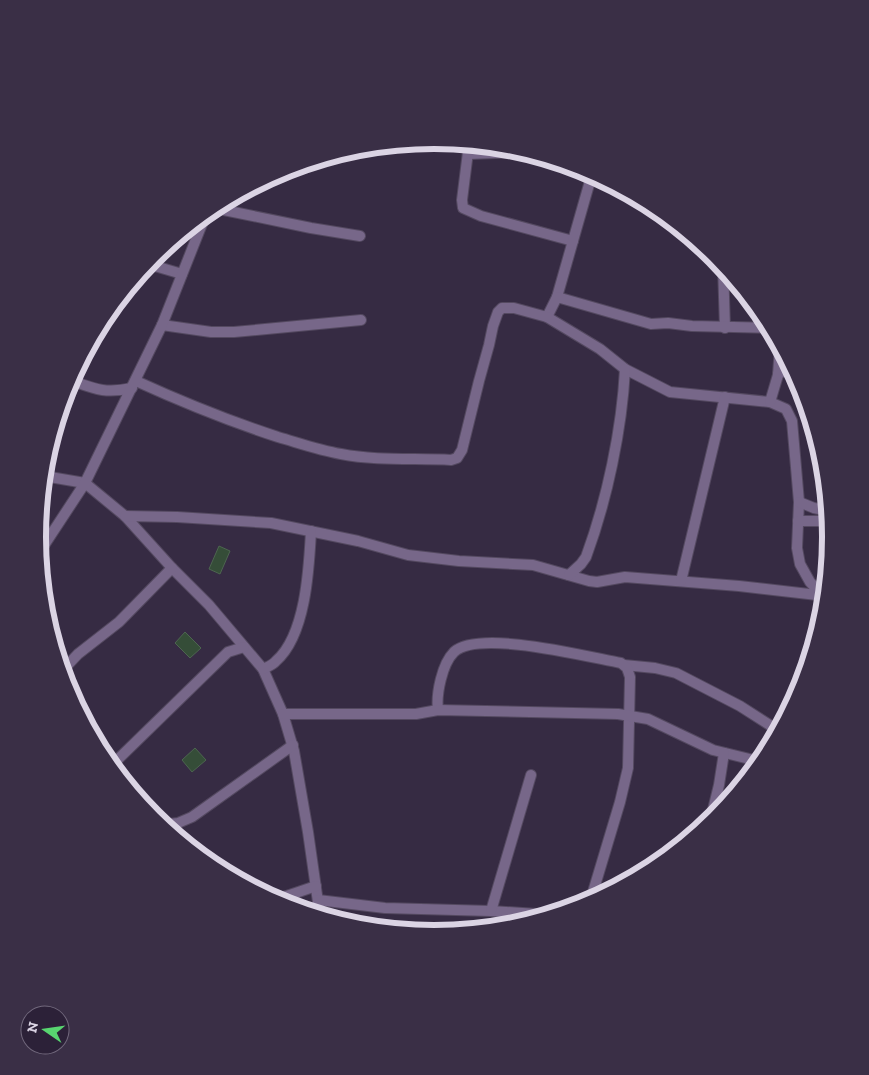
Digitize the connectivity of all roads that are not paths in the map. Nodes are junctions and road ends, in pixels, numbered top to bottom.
1 (468, 151) edge
2 (590, 182) edge
3 (226, 210) edge
4 (201, 227) edge
5 (360, 236) dead end
6 (573, 241) junction
7 (157, 267) edge
8 (182, 274) junction
9 (723, 279) edge
10 (557, 297) junction
11 (547, 317) junction
12 (361, 320) dead end
13 (162, 325) junction
14 (724, 328) junction
15 (761, 328) edge
16 (779, 359) edge
17 (625, 368) junction
18 (784, 368) edge
19 (778, 375) junction
20 (79, 383) edge
21 (134, 385) junction
22 (725, 397) junction
23 (770, 402) junction
24 (52, 477) edge
25 (86, 483) junction
26 (799, 502) junction
27 (822, 510) edge
28 (126, 516) junction
29 (798, 520) junction
30 (822, 521) edge
31 (312, 531) junction
32 (46, 542) edge
33 (172, 568) junction
34 (569, 575) junction
35 (681, 582) junction
36 (819, 591) edge
37 (818, 595) edge
38 (233, 634) junction
39 (244, 647) junction
40 (228, 652) junction
41 (68, 665) edge
42 (624, 665) junction
43 (263, 669) junction
44 (438, 710) junction
45 (283, 714) junction
46 (629, 716) junction
47 (773, 727) edge
48 (293, 745) junction
49 (724, 753) junction
50 (117, 760) edge
51 (752, 760) edge
52 (531, 775) dead end
53 (714, 807) edge
54 (173, 824) edge
55 (316, 886) junction
56 (593, 892) edge
57 (286, 896) edge
58 (318, 900) junction
59 (319, 908) edge
60 (491, 911) junction
61 (532, 914) edge

1 - 6 street
2 - 6 street
3 - 5 street
4 - 8 street
6 - 10 street
7 - 8 street
8 - 13 street
9 - 14 street
10 - 11 street
10 - 14 street
11 - 17 street
11 - 21 street
12 - 13 street
13 - 21 street
14 - 15 street
16 - 19 street
17 - 22 street
17 - 34 street
18 - 19 street
19 - 23 street
20 - 21 street
21 - 25 street
22 - 23 street
22 - 35 street
23 - 26 street
24 - 25 street
25 - 28 street
25 - 32 street
26 - 27 street
26 - 29 street
28 - 31 street
28 - 33 street
29 - 30 street
29 - 36 street
31 - 34 street
31 - 43 street
33 - 38 street
33 - 41 street
34 - 35 street
35 - 37 street
38 - 39 street
38 - 40 street
39 - 40 street
39 - 43 street
40 - 50 street
42 - 44 street
42 - 46 street
42 - 47 street
43 - 45 street
44 - 45 street
44 - 46 street
45 - 48 street
46 - 49 street
46 - 56 street
48 - 54 street
48 - 55 street
49 - 51 street
49 - 53 street
52 - 60 street
55 - 57 street
55 - 58 street
58 - 59 street
58 - 60 street
60 - 61 street

